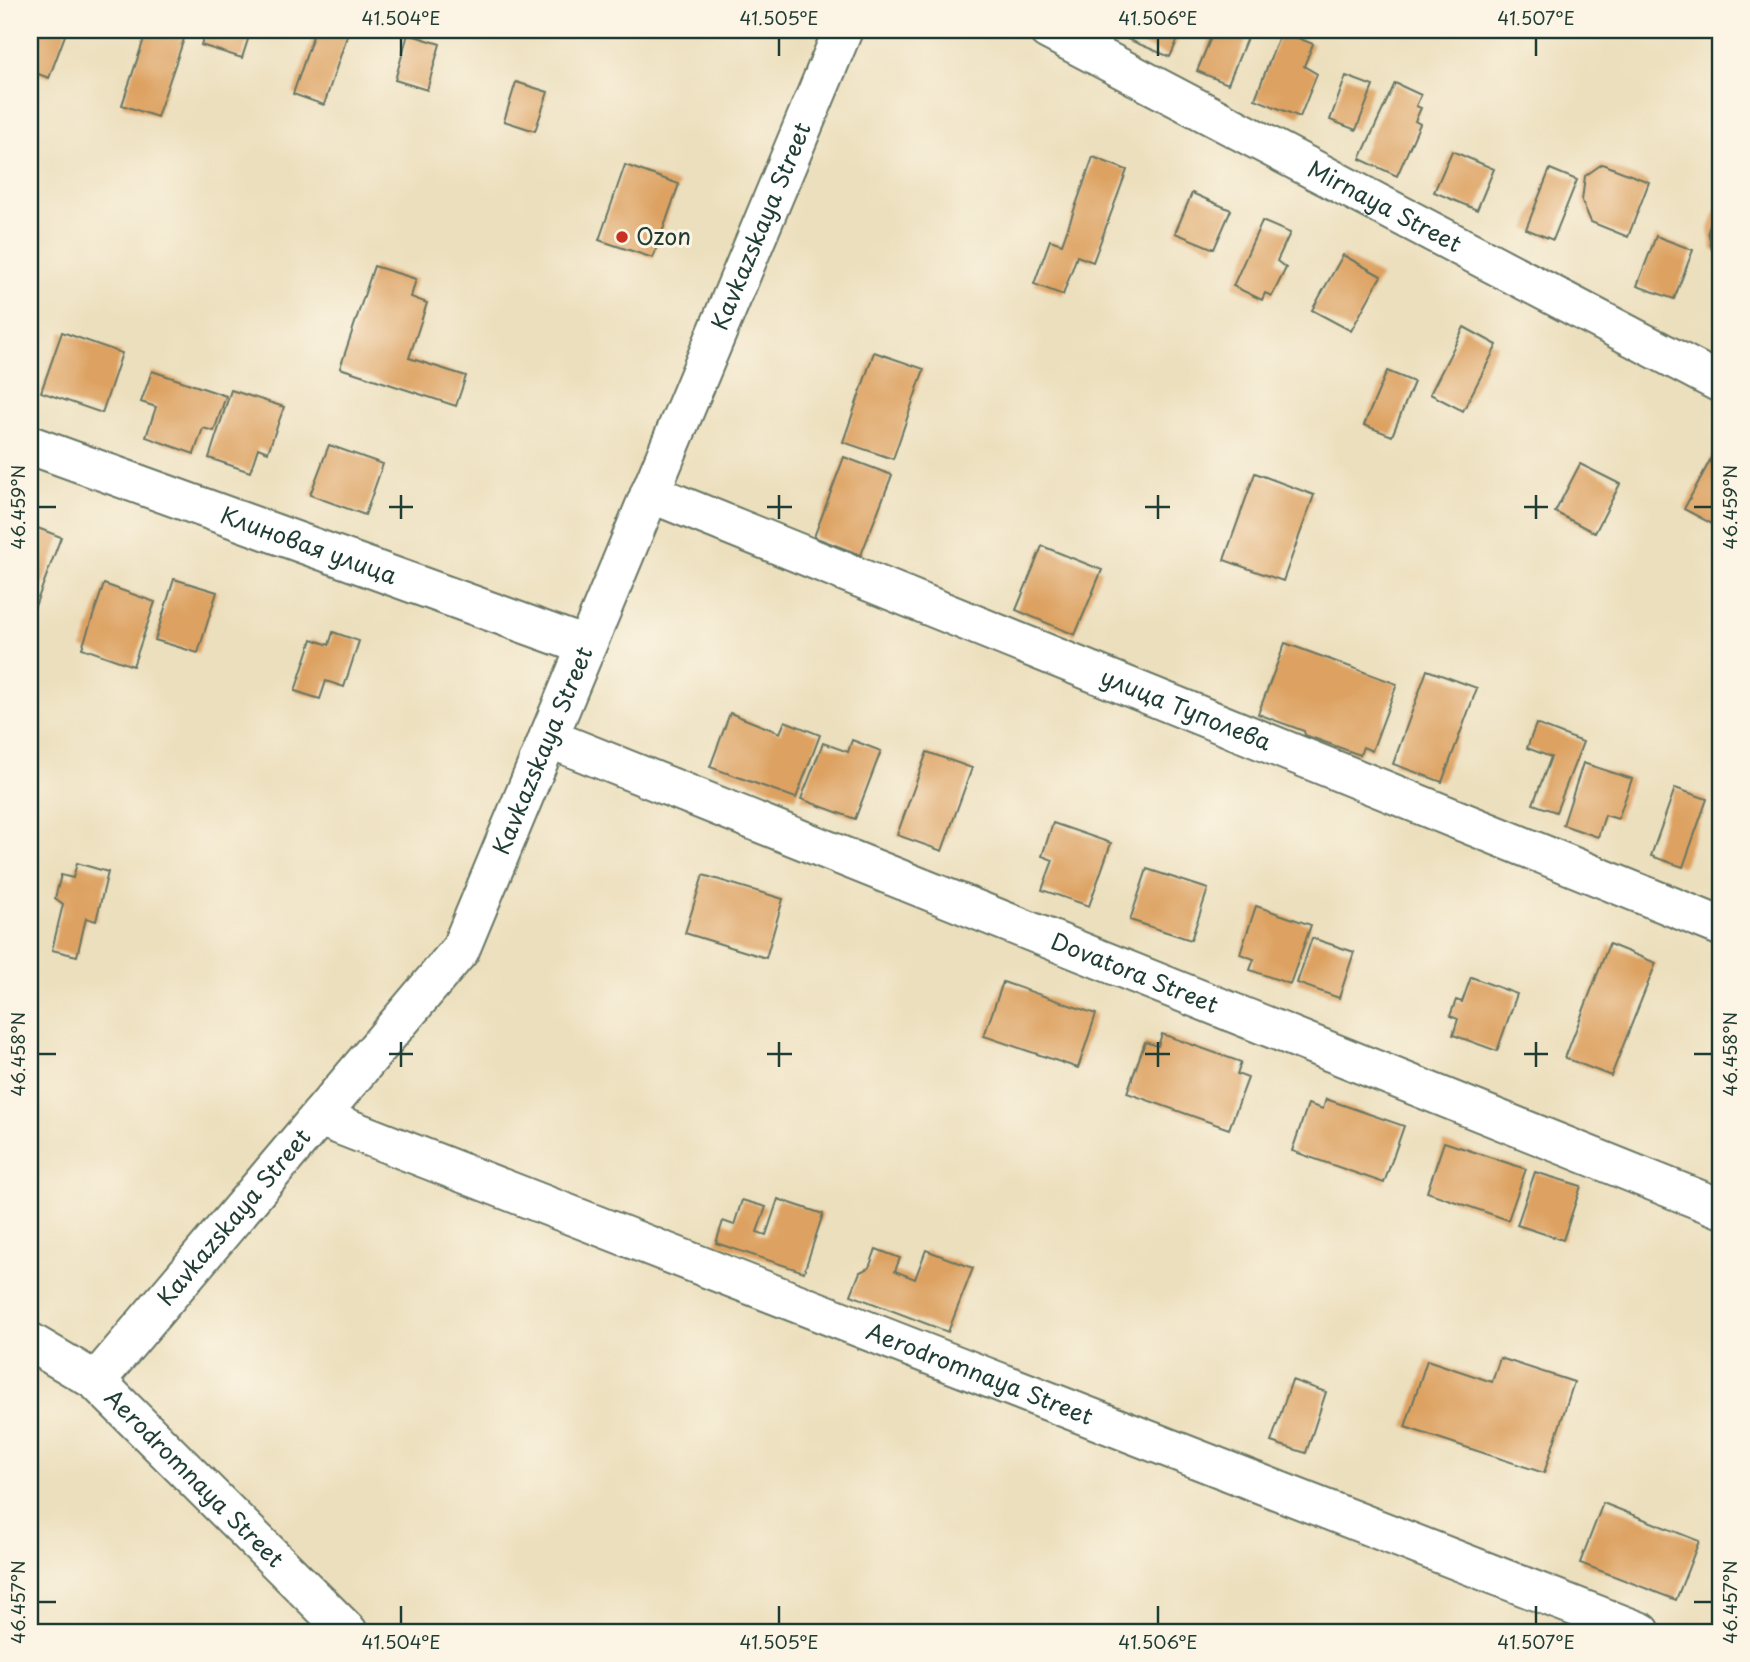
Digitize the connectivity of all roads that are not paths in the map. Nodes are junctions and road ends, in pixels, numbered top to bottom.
1 (843, 30) edge
2 (1048, 30) edge
3 (1720, 383) edge
4 (30, 445) edge
5 (650, 493) junction
6 (586, 646) junction
7 (548, 738) junction
8 (1720, 926) edge
9 (319, 1117) junction
10 (1720, 1208) edge
11 (30, 1342) edge
12 (96, 1381) junction
13 (1579, 1620) edge
14 (348, 1632) edge
15 (1641, 1632) edge

1 - 5 street, Kavkazskaya Street
2 - 3 street, Mirnaya Street
4 - 6 street, Клиновая улица
5 - 6 street, Kavkazskaya Street
5 - 8 street, улица Туполева
6 - 7 street, Kavkazskaya Street
7 - 9 street, Kavkazskaya Street
7 - 10 street, Dovatora Street
9 - 12 street, Kavkazskaya Street
9 - 13 street, Aerodromnaya Street
11 - 12 street, Aerodromnaya Street
12 - 14 street, Aerodromnaya Street
13 - 15 street, Aerodromnaya Street

